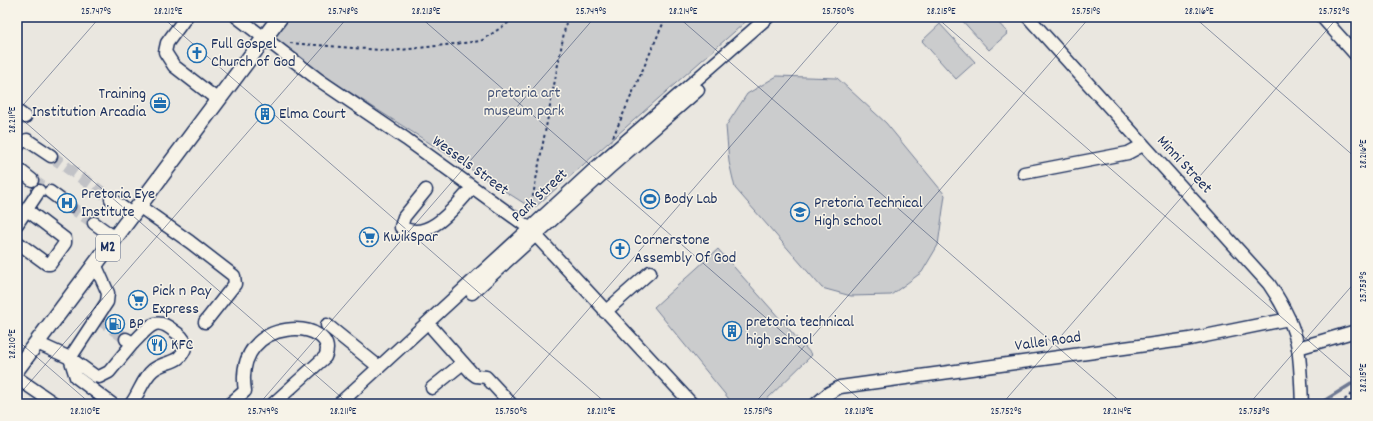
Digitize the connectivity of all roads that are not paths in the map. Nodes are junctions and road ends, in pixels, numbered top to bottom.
1 (186, 17) edge
2 (237, 17) edge
3 (280, 17) edge
4 (768, 17) edge
5 (779, 17) edge
6 (1028, 17) edge
7 (1322, 17) edge
8 (264, 38) junction
9 (1356, 55) edge
10 (218, 100) junction
11 (1144, 145) junction
12 (17, 147) edge
13 (51, 156) tunnel mouth
14 (17, 168) edge
15 (1024, 173) dead end
16 (32, 180) tunnel mouth
17 (472, 188) junction
18 (426, 190) dead end
19 (111, 199) tunnel mouth
20 (69, 206) tunnel mouth
21 (26, 210) junction
22 (136, 210) junction
23 (94, 223) tunnel mouth
24 (17, 224) edge
25 (532, 231) junction
26 (115, 238) junction
27 (17, 242) edge
28 (95, 264) junction
29 (650, 272) dead end
30 (605, 312) junction
31 (1289, 319) junction
32 (206, 322) dead end
33 (328, 325) dead end
34 (433, 329) junction
35 (1356, 331) edge
36 (37, 343) junction
37 (1298, 348) junction
38 (70, 358) junction
39 (463, 363) junction
40 (379, 367) junction
41 (17, 369) edge
42 (17, 378) edge
43 (432, 388) dead end
44 (55, 404) edge
45 (112, 404) edge
46 (131, 404) edge
47 (230, 404) edge
48 (273, 404) edge
49 (339, 404) edge
50 (350, 404) edge
51 (510, 404) edge
52 (692, 404) edge
53 (816, 404) edge
54 (1302, 404) edge

1 - 10 street
2 - 8 street, Wessels Street
3 - 8 main road, M2
4 - 25 street, Park Street
5 - 25 street, Park Street
6 - 11 street, Minni Street
7 - 9 street
8 - 10 main road, M2
8 - 17 street, Wessels Street
10 - 22 main road, M2
11 - 15 street
11 - 31 street, Minni Street
12 - 13 street
14 - 16 street
17 - 18 street
17 - 25 street, Wessels Street
19 - 22 street
20 - 21 street
21 - 24 street
21 - 27 street
22 - 26 main road, M2
22 - 32 street
23 - 26 street
25 - 30 street, Wessels Street
25 - 34 street, Park Street
25 - 40 street, Park Street
26 - 28 main road, M2
28 - 36 main road, M2
28 - 38 street
29 - 30 street
30 - 52 street, Wessels Street
31 - 37 street, Minni Street
31 - 53 street, Vallei Road
33 - 40 street
34 - 39 street
34 - 50 street, Park Street
35 - 37 street
36 - 38 street
36 - 41 main road, M2
37 - 54 street, Minni Street
38 - 45 street
38 - 46 street
39 - 43 street
39 - 51 street
40 - 49 street, Park Street
42 - 44 street
47 - 48 street

